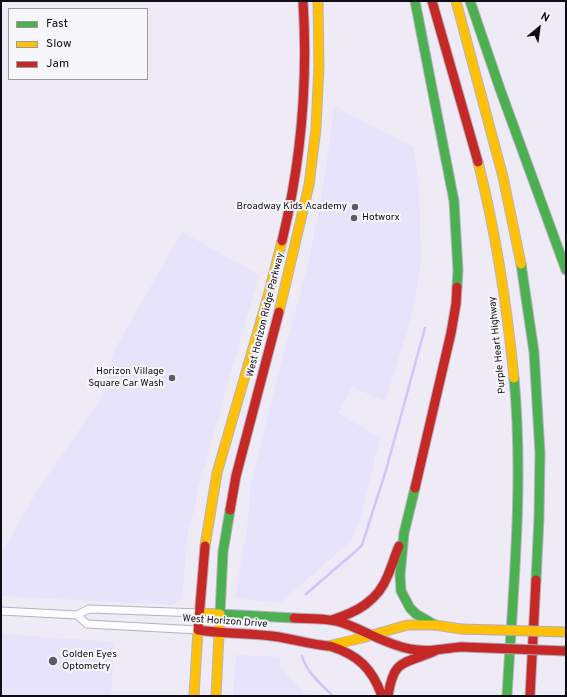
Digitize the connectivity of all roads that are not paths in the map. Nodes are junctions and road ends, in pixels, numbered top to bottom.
1 (303, 1) edge
2 (318, 1) edge
3 (415, 1) edge
4 (432, 1) edge
5 (456, 1) edge
6 (470, 1) edge
7 (303, 99) junction
8 (314, 141) junction
9 (281, 246) junction
10 (294, 249) junction
11 (566, 270) edge
12 (243, 380) junction
13 (260, 385) junction
14 (404, 533) junction
15 (1, 611) edge
16 (199, 613) junction
17 (220, 614) junction
18 (77, 615) junction
19 (332, 620) junction
20 (435, 625) junction
21 (198, 630) junction
22 (566, 632) edge
23 (219, 633) junction
24 (372, 635) junction
25 (330, 646) junction
26 (435, 651) junction
27 (566, 651) edge
28 (194, 696) edge
29 (216, 696) edge
30 (382, 696) edge
31 (388, 696) edge
32 (508, 696) edge
33 (530, 696) edge

1 - 7 main road, West Horizon Ridge Parkway
2 - 8 main road, West Horizon Ridge Parkway
3 - 14 main road
4 - 32 main road, Purple Heart Highway
5 - 33 main road
6 - 11 main road
7 - 8 main road
7 - 9 main road, West Horizon Ridge Parkway
8 - 10 main road, West Horizon Ridge Parkway
9 - 10 main road
9 - 12 main road, West Horizon Ridge Parkway
10 - 13 main road, West Horizon Ridge Parkway
12 - 13 main road
12 - 16 main road, West Horizon Ridge Parkway
13 - 17 main road, West Horizon Ridge Parkway
14 - 19 main road
14 - 20 main road
15 - 18 street, West Horizon Drive
16 - 17 main road, West Horizon Drive
16 - 18 street, West Horizon Drive
16 - 21 main road, West Horizon Ridge Parkway
17 - 19 main road, West Horizon Drive
17 - 23 main road, West Horizon Ridge Parkway
18 - 21 street, West Horizon Drive
19 - 24 main road, West Horizon Drive
20 - 22 main road, West Horizon Drive, bridge
20 - 24 main road, West Horizon Drive
21 - 23 main road, West Horizon Drive
21 - 28 main road, West Horizon Ridge Parkway
23 - 25 main road, West Horizon Drive
23 - 29 main road, West Horizon Ridge Parkway
24 - 25 main road, West Horizon Drive
24 - 26 main road, West Horizon Drive
25 - 30 main road
26 - 27 main road, West Horizon Drive, bridge
26 - 31 main road

